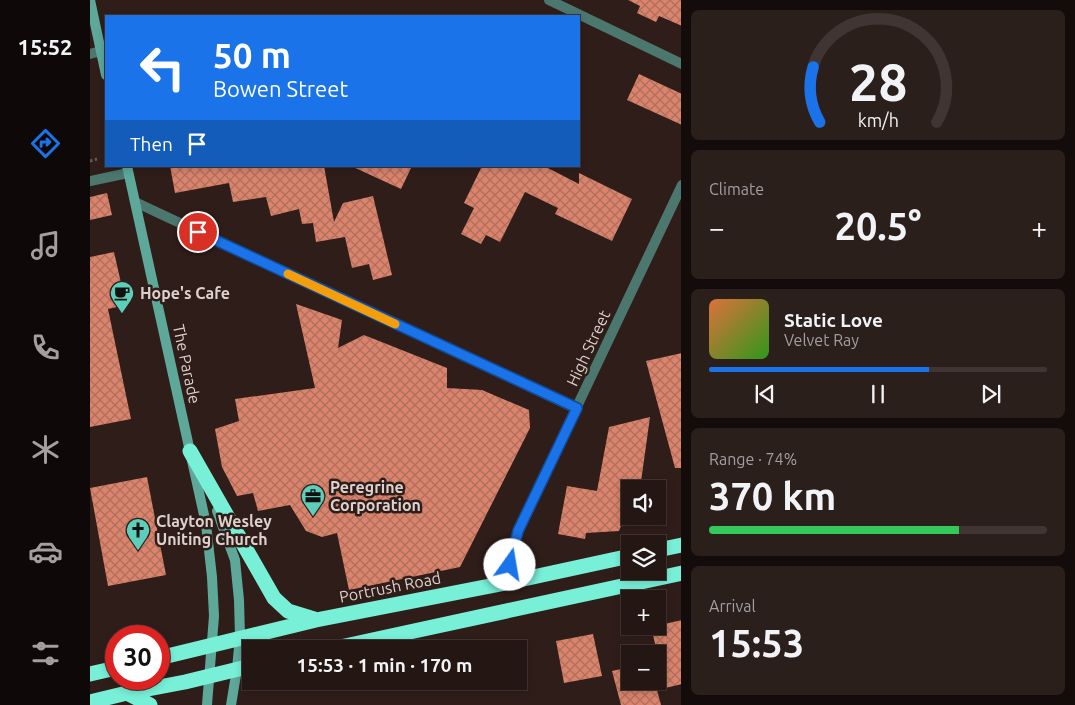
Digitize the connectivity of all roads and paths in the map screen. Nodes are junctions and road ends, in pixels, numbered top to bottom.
1 (90, 0) edge
2 (549, 0) edge
3 (580, 15) edge
4 (580, 15) edge
5 (101, 51) junction
6 (90, 54) edge
7 (681, 64) edge
8 (105, 70) edge
9 (97, 159) dead end
10 (90, 161) edge
11 (127, 170) edge
12 (90, 181) edge
13 (681, 185) edge
14 (135, 202) junction
15 (577, 408) junction
16 (190, 451) junction
17 (681, 545) edge
18 (666, 548) edge
19 (621, 558) edge
20 (681, 573) edge
21 (510, 582) junction
22 (516, 608) junction
23 (316, 620) junction
24 (240, 637) junction
25 (371, 640) edge
26 (213, 644) junction
27 (242, 652) edge
28 (170, 655) edge
29 (242, 668) edge
30 (105, 671) edge
31 (90, 674) edge
32 (242, 674) edge
33 (211, 676) junction
34 (127, 693) junction
35 (90, 702) edge
36 (150, 705) edge
37 (207, 705) edge
38 (231, 705) edge

1 - 5 main road
2 - 3 street
4 - 7 street
5 - 6 street
5 - 8 main road
9 - 10 path
11 - 12 street
11 - 14 main road, The Parade
13 - 15 street, High Street
14 - 15 street
14 - 16 main road, The Parade
15 - 21 street, High Street
16 - 23 highway
16 - 24 main road, The Parade
16 - 26 main road, The Parade
17 - 18 highway
19 - 21 highway, Portrush Road
20 - 22 highway
21 - 22 highway
21 - 23 highway, Portrush Road
22 - 25 highway
23 - 24 highway, Portrush Road
24 - 26 highway, Portrush Road
24 - 27 main road, The Parade
26 - 28 highway, Portrush Road
26 - 33 main road, The Parade
29 - 33 highway
30 - 31 highway
32 - 38 main road, The Parade
33 - 34 highway
33 - 37 main road, The Parade
34 - 35 highway
34 - 36 highway

